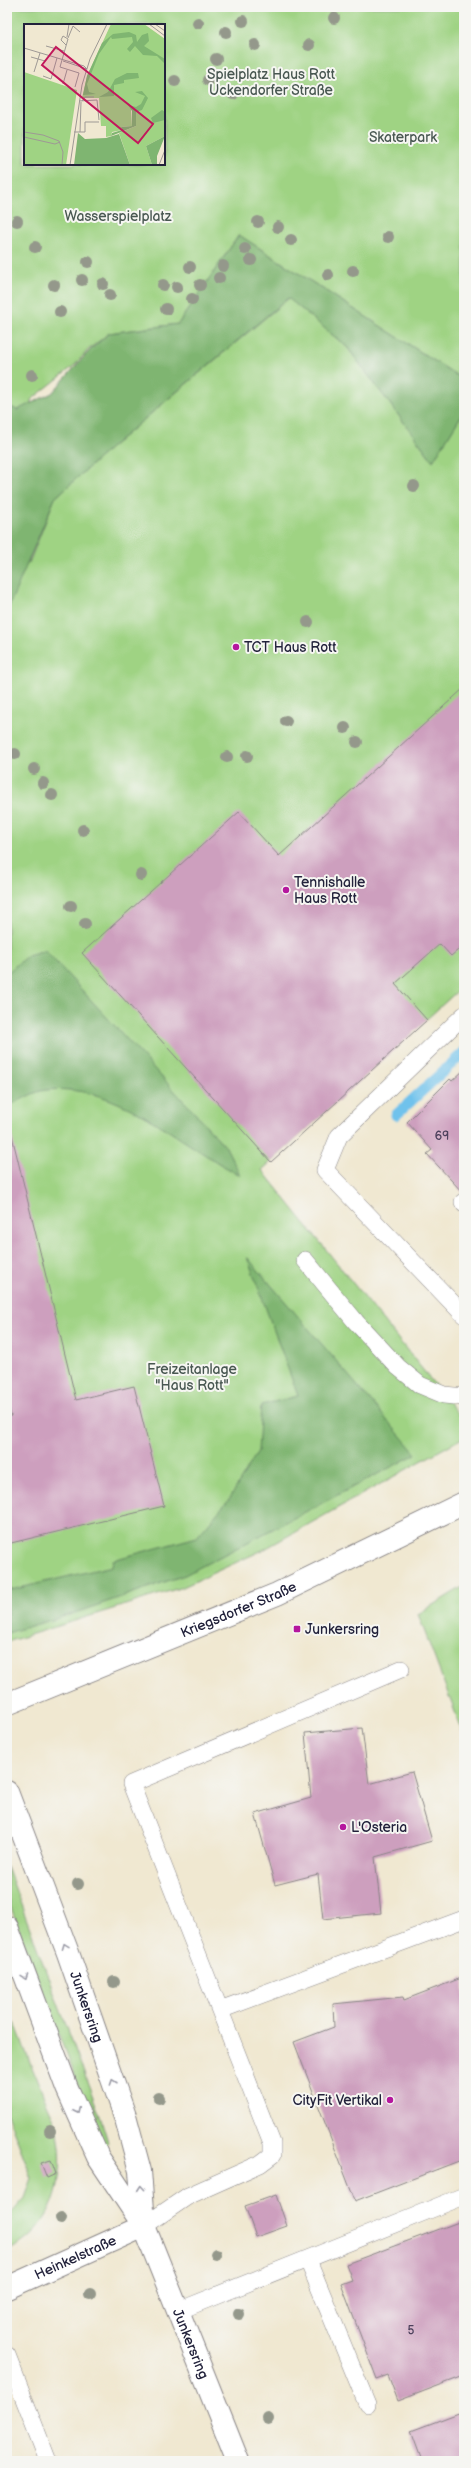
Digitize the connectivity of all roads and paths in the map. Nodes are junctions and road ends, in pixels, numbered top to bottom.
1 (464, 1015) edge
2 (305, 1260) dead end
3 (464, 1315) edge
4 (464, 1397) edge
5 (464, 1503) edge
6 (401, 1668) dead end
7 (7, 1704) edge
8 (7, 1792) edge
9 (464, 1918) edge
10 (7, 1927) edge
11 (220, 2010) junction
12 (464, 2196) edge
13 (144, 2226) junction
14 (308, 2260) junction
15 (7, 2288) edge
16 (178, 2311) junction
17 (7, 2355) edge
18 (367, 2404) dead end
19 (48, 2461) edge
20 (238, 2461) edge

1 - 3 lane
2 - 4 lane
5 - 7 street, Kriegsdorfer Straße
6 - 11 lane
13 -> 8 street, Junkersring
9 - 11 lane
10 -> 13 street, Junkersring
11 - 13 lane
12 - 14 lane
13 - 15 street, Heinkelstraße
13 - 16 street, Junkersring
14 - 16 lane
14 - 18 lane
16 - 20 street, Junkersring
17 - 19 lane

